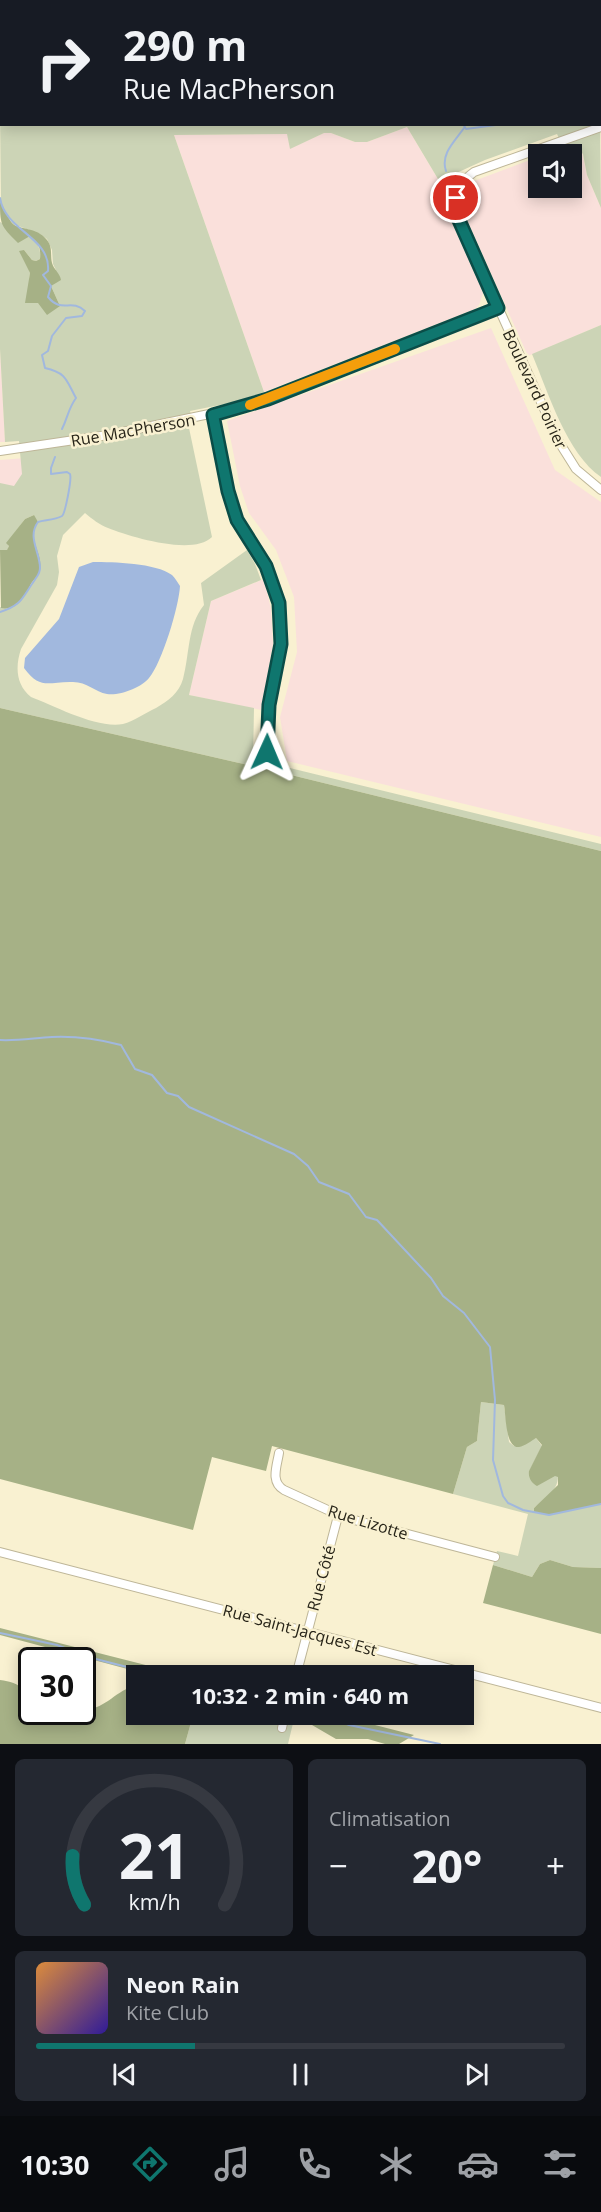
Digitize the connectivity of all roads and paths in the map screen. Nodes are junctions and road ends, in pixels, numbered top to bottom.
1 (601, 127) edge
2 (498, 308) junction
3 (213, 415) junction
4 (0, 451) edge
5 (601, 490) edge
6 (267, 752) dead end
7 (279, 1453) dead end
8 (338, 1516) junction
9 (0, 1552) edge
10 (495, 1557) dead end
11 (307, 1632) junction
12 (299, 1665) edge
13 (601, 1708) edge
14 (283, 1725) edge
15 (282, 1728) dead end

1 - 2 street, Boulevard Poirier
2 - 3 street, Rue MacPherson
2 - 5 street, Boulevard Poirier
3 - 4 street, Rue MacPherson
3 - 6 street
7 - 8 street, Rue Lizotte
8 - 10 street, Rue Lizotte
8 - 11 street, Rue Côté
9 - 11 street, Rue Saint-Jacques Est
11 - 12 street, Rue Côté
11 - 13 street, Rue Saint-Jacques Est
14 - 15 street

